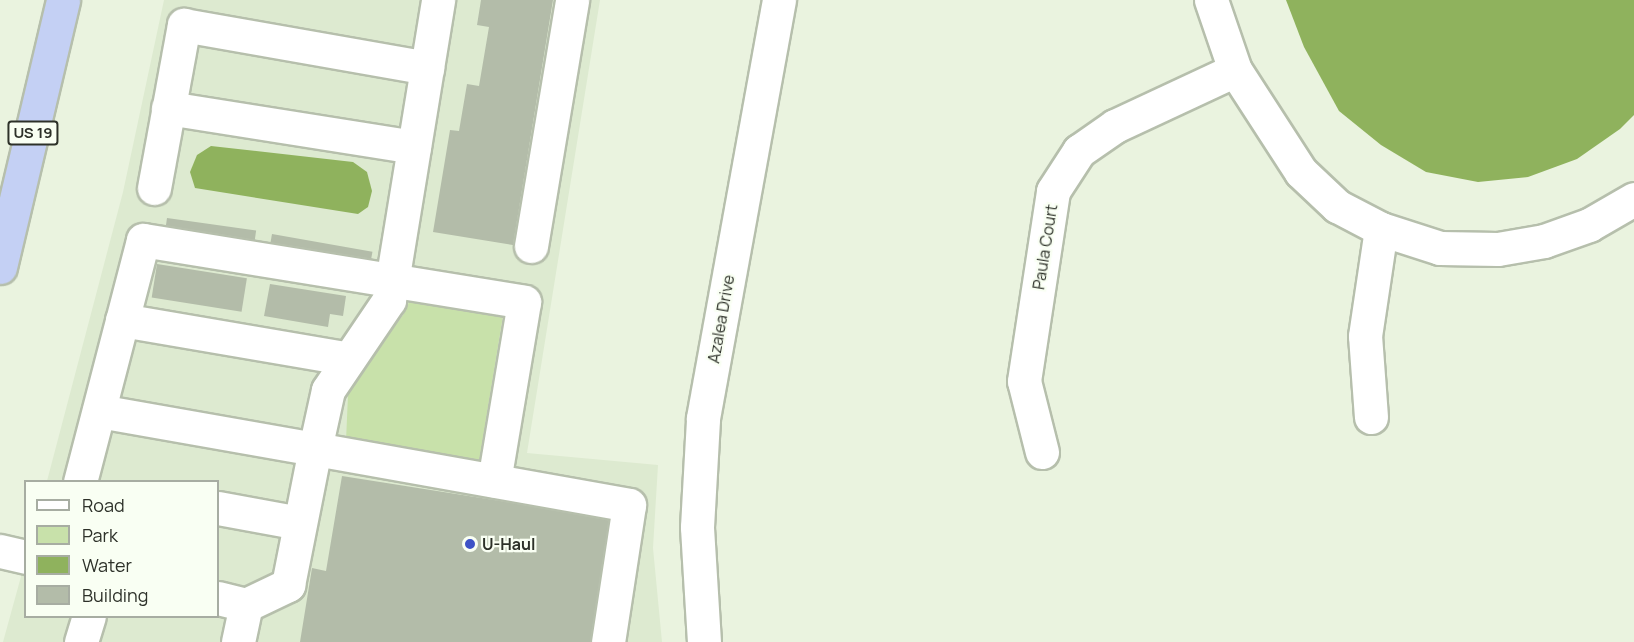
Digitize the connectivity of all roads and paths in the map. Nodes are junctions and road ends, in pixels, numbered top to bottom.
1 (63, 0) edge
2 (438, 0) edge
3 (572, 0) edge
4 (779, 0) edge
5 (1211, 0) edge
6 (427, 68) junction
7 (1235, 70) junction
8 (168, 108) junction
9 (414, 147) junction
10 (154, 188) dead end
11 (1634, 199) edge
12 (1381, 230) junction
13 (531, 246) dead end
14 (0, 267) edge
15 (392, 280) junction
16 (122, 320) junction
17 (349, 358) junction
18 (99, 411) junction
19 (1371, 417) dead end
20 (315, 449) junction
21 (1042, 452) dead end
22 (81, 480) edge
23 (494, 481) junction
24 (219, 508) edge
25 (300, 523) junction
26 (0, 551) edge
27 (24, 557) edge
28 (232, 601) edge
29 (88, 618) edge
30 (81, 642) edge
31 (238, 642) edge
32 (608, 642) edge
33 (704, 642) edge

1 - 14 highway, US 19
2 - 6 street
3 - 13 street
4 - 33 street, Azalea Drive
5 - 7 street
6 - 8 street
6 - 9 street
7 - 12 street
7 - 21 street, Paula Court
8 - 9 street
8 - 10 street
9 - 15 street
11 - 12 street
12 - 19 street
15 - 16 street
15 - 17 street
15 - 23 street
16 - 17 street
16 - 18 street
17 - 20 street
18 - 20 street
18 - 22 street
20 - 23 street
20 - 25 street
23 - 32 street
24 - 25 street
25 - 28 street
26 - 27 street
28 - 31 street
29 - 30 street

